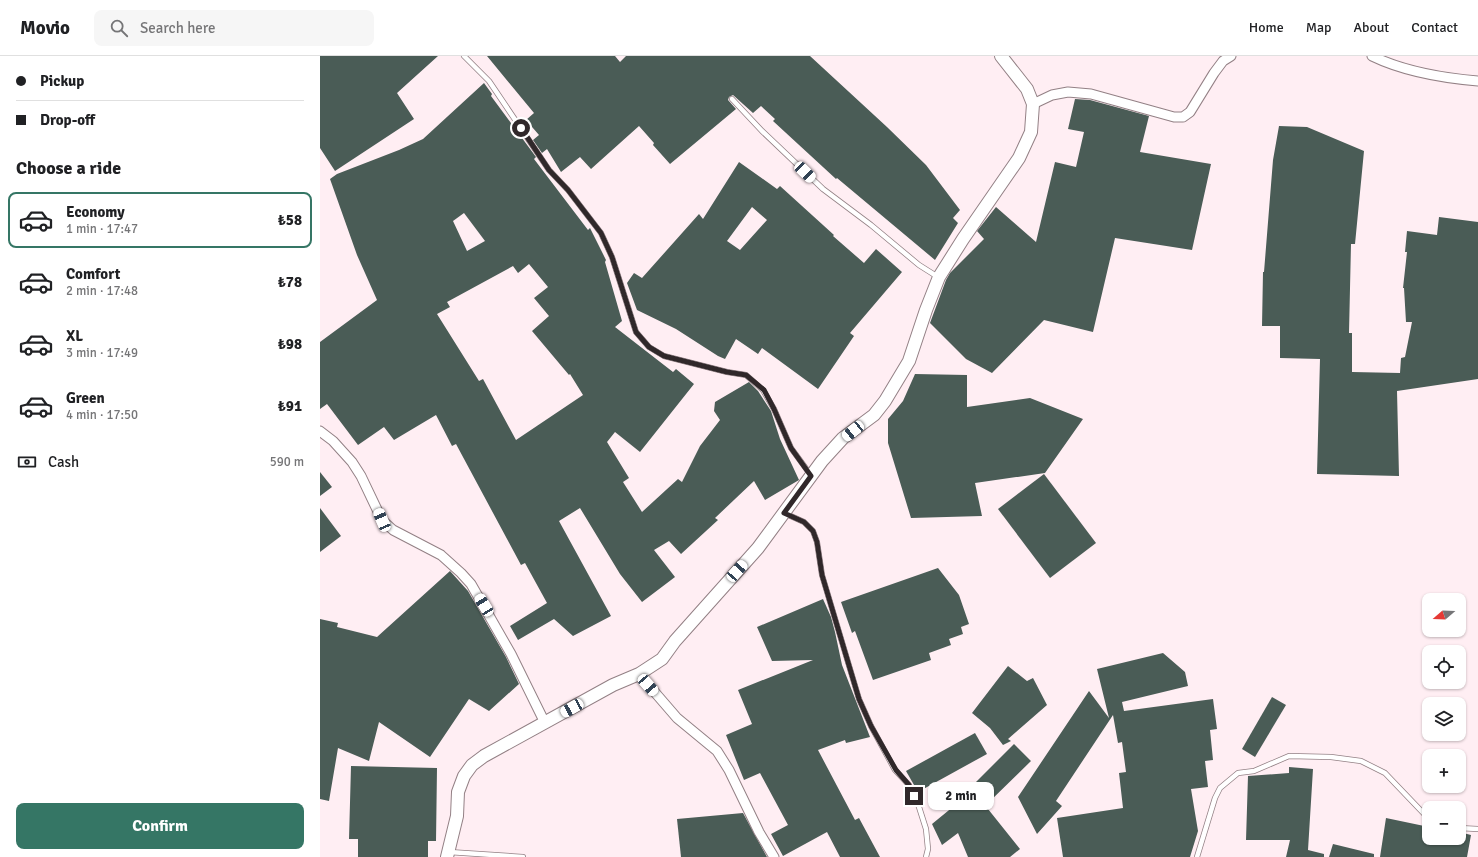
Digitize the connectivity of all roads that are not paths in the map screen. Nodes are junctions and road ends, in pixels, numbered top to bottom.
1 (464, 56) edge
2 (1001, 56) edge
3 (1231, 56) edge
4 (1372, 56) edge
5 (1478, 81) edge
6 (732, 99) dead end
7 (1033, 104) junction
8 (939, 277) junction
9 (320, 430) edge
10 (811, 476) junction
11 (784, 513) junction
12 (639, 674) junction
13 (545, 723) junction
14 (1422, 812) edge
15 (1466, 828) edge
16 (1478, 829) edge
17 (448, 854) edge
18 (523, 857) edge
19 (774, 857) edge
20 (926, 857) edge
21 (1198, 857) edge

1 - 10 lane
2 - 7 street
3 - 7 street
4 - 5 street
6 - 8 lane
7 - 8 street
8 - 10 street
9 - 13 street
10 - 11 street
11 - 12 street
11 - 20 lane
12 - 13 street
12 - 19 street
13 - 17 street
14 - 21 lane
15 - 16 lane
17 - 18 lane

